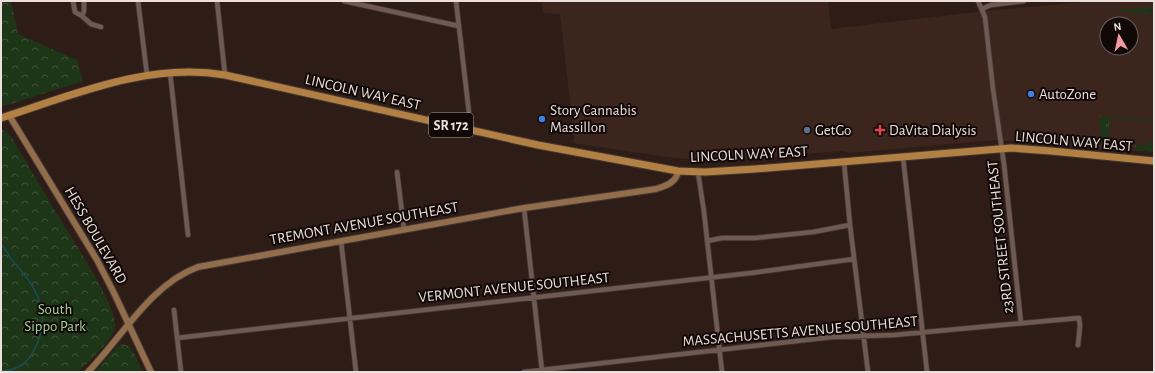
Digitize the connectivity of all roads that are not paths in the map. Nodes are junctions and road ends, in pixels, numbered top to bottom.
1 (73, 1) edge
2 (84, 1) edge
3 (138, 1) edge
4 (217, 1) edge
5 (344, 1) edge
6 (456, 1) edge
7 (978, 1) edge
8 (1024, 1) edge
9 (982, 9) junction
10 (82, 16) junction
11 (459, 26) junction
12 (101, 27) dead end
13 (170, 72) junction
14 (225, 74) junction
15 (147, 75) junction
16 (9, 115) junction
17 (1, 118) edge
18 (471, 130) junction
19 (1002, 149) junction
20 (903, 157) junction
21 (1154, 161) edge
22 (844, 162) junction
23 (678, 171) junction
24 (397, 172) dead end
25 (698, 172) junction
26 (524, 208) junction
27 (850, 225) junction
28 (404, 229) junction
29 (188, 235) dead end
30 (341, 241) junction
31 (707, 241) junction
32 (854, 259) junction
33 (711, 277) junction
34 (534, 297) junction
35 (174, 310) dead end
36 (350, 318) junction
37 (1022, 323) junction
38 (129, 325) junction
39 (923, 332) junction
40 (863, 335) junction
41 (177, 338) junction
42 (1078, 345) dead end
43 (719, 350) junction
44 (542, 371) edge
45 (88, 372) edge
46 (151, 372) edge
47 (181, 372) edge
48 (356, 372) edge
49 (524, 372) edge
50 (722, 372) edge
51 (868, 372) edge
52 (927, 372) edge

1 - 10 street
2 - 10 street
3 - 15 street
4 - 14 street
5 - 11 street
6 - 11 street
7 - 9 street, 23RD STREET SOUTHEAST
8 - 9 street
9 - 19 street, 23RD STREET SOUTHEAST
10 - 12 street
11 - 18 street
13 - 14 main road, LINCOLN WAY EAST / SR 172
13 - 15 main road, LINCOLN WAY EAST / SR 172
13 - 29 street
14 - 18 main road, LINCOLN WAY EAST / SR 172
15 - 16 main road, LINCOLN WAY EAST / SR 172
16 - 17 main road, LINCOLN WAY EAST / SR 172
16 - 38 street, HESS BOULEVARD
18 - 23 main road, LINCOLN WAY EAST / SR 172
19 - 20 main road, LINCOLN WAY EAST / SR 172
19 - 21 main road, LINCOLN WAY EAST / SR 172
19 - 37 street, 23RD STREET SOUTHEAST
20 - 22 main road, LINCOLN WAY EAST / SR 172
20 - 39 street
22 - 25 main road, LINCOLN WAY EAST / SR 172
22 - 27 street
23 - 25 main road, LINCOLN WAY EAST / SR 172
23 - 26 street, TREMONT AVENUE SOUTHEAST
24 - 28 street
25 - 31 street
26 - 28 street, TREMONT AVENUE SOUTHEAST
26 - 34 street
27 - 31 street
27 - 32 street
28 - 30 street, TREMONT AVENUE SOUTHEAST
30 - 36 street
30 - 38 street, TREMONT AVENUE SOUTHEAST
31 - 33 street
32 - 33 street, VERMONT AVENUE SOUTHEAST
32 - 40 street
33 - 34 street, VERMONT AVENUE SOUTHEAST
33 - 43 street
34 - 36 street, VERMONT AVENUE SOUTHEAST
34 - 44 street
35 - 41 street
36 - 41 street, VERMONT AVENUE SOUTHEAST
36 - 48 street
37 - 39 street, MASSACHUSETTS AVENUE SOUTHEAST
37 - 42 street, MASSACHUSETTS AVENUE SOUTHEAST
38 - 45 street, TREMONT AVENUE SOUTHEAST
38 - 46 street, HESS BOULEVARD
39 - 40 street, MASSACHUSETTS AVENUE SOUTHEAST
39 - 52 street
40 - 43 street, MASSACHUSETTS AVENUE SOUTHEAST
40 - 51 street
41 - 47 street
43 - 44 street, MASSACHUSETTS AVENUE SOUTHEAST
43 - 50 street
44 - 49 street, MASSACHUSETTS AVENUE SOUTHEAST

